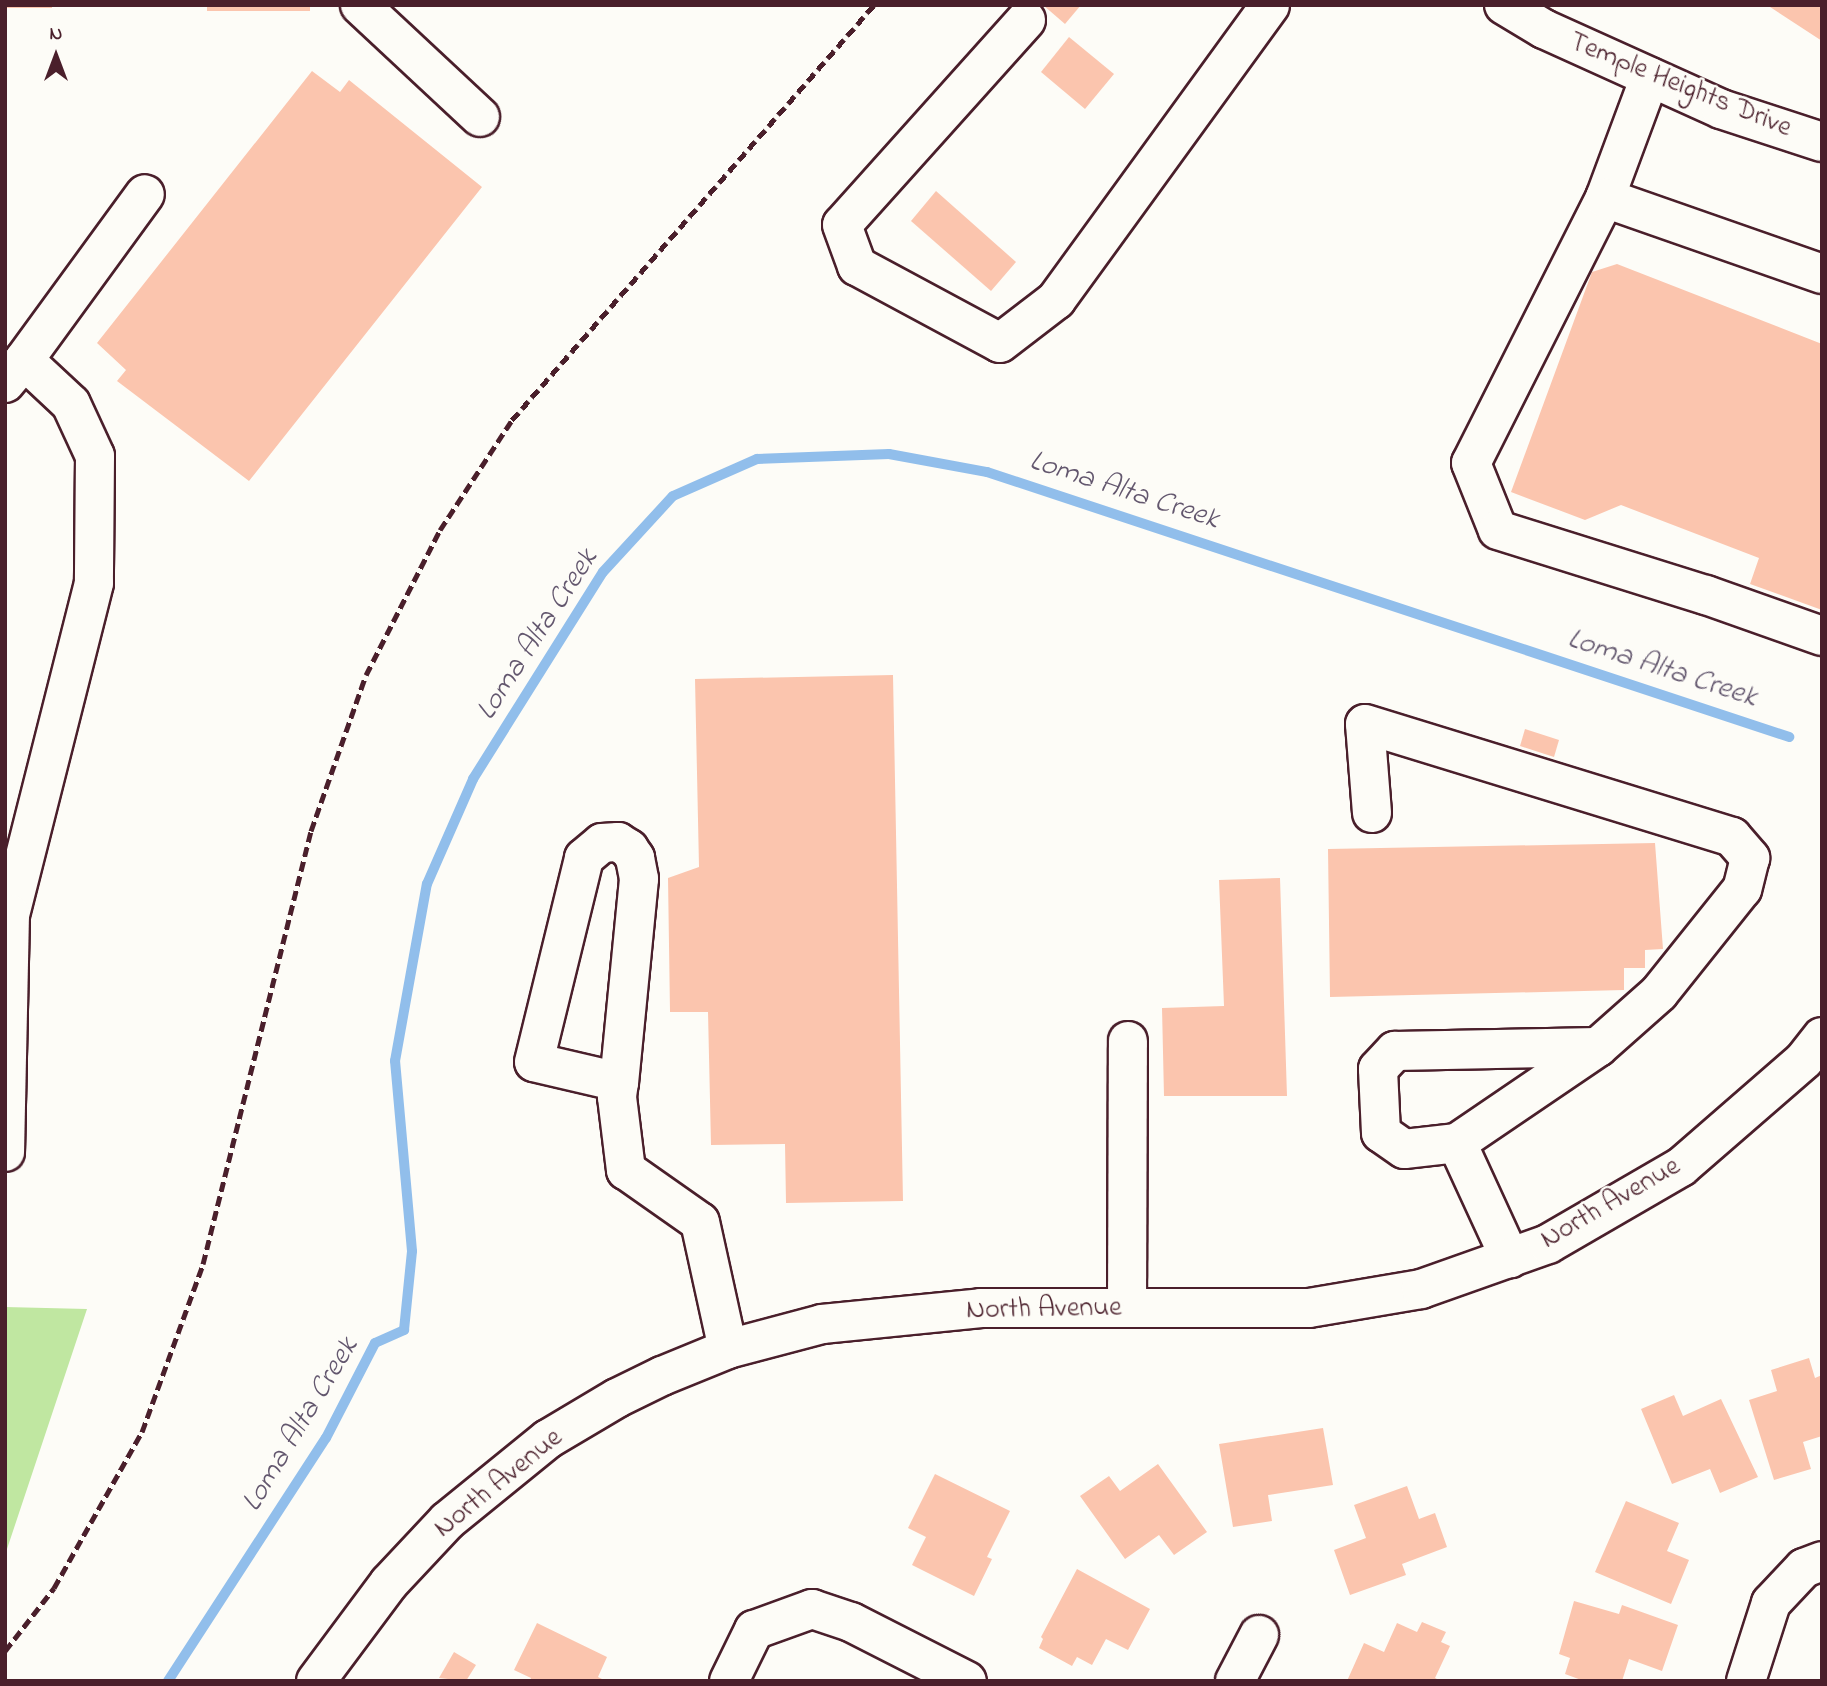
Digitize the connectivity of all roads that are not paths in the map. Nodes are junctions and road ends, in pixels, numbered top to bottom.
1 (360, 5) edge
2 (1270, 5) edge
3 (1504, 5) edge
4 (1026, 20) dead end
5 (1650, 77) junction
6 (481, 117) dead end
7 (1822, 142) edge
8 (145, 194) dead end
9 (1605, 198) junction
10 (1822, 274) edge
11 (15, 371) edge
12 (1822, 636) edge
13 (1372, 813) dead end
14 (1822, 1037) edge
15 (1128, 1041) dead end
16 (1598, 1047) junction
17 (619, 1082) junction
18 (1457, 1143) junction
19 (5, 1152) edge
20 (1510, 1258) junction
21 (1127, 1308) junction
22 (728, 1349) junction
23 (1822, 1561) edge
24 (1259, 1635) dead end
25 (316, 1681) edge
26 (729, 1681) edge
27 (967, 1681) edge
28 (1235, 1681) edge
29 (1746, 1681) edge

1 - 6 main road
2 - 4 main road
3 - 5 main road, Temple Heights Drive
5 - 7 main road, Temple Heights Drive
5 - 9 main road
8 - 11 main road
9 - 10 main road
9 - 12 main road
11 - 19 main road
13 - 16 main road
14 - 20 main road, North Avenue
15 - 21 main road
16 - 18 main road
16 - 18 main road
17 - 17 main road
17 - 22 main road
18 - 20 main road
20 - 21 main road, North Avenue
21 - 22 main road, North Avenue
22 - 25 main road, North Avenue
23 - 29 main road
24 - 28 main road
26 - 27 main road

